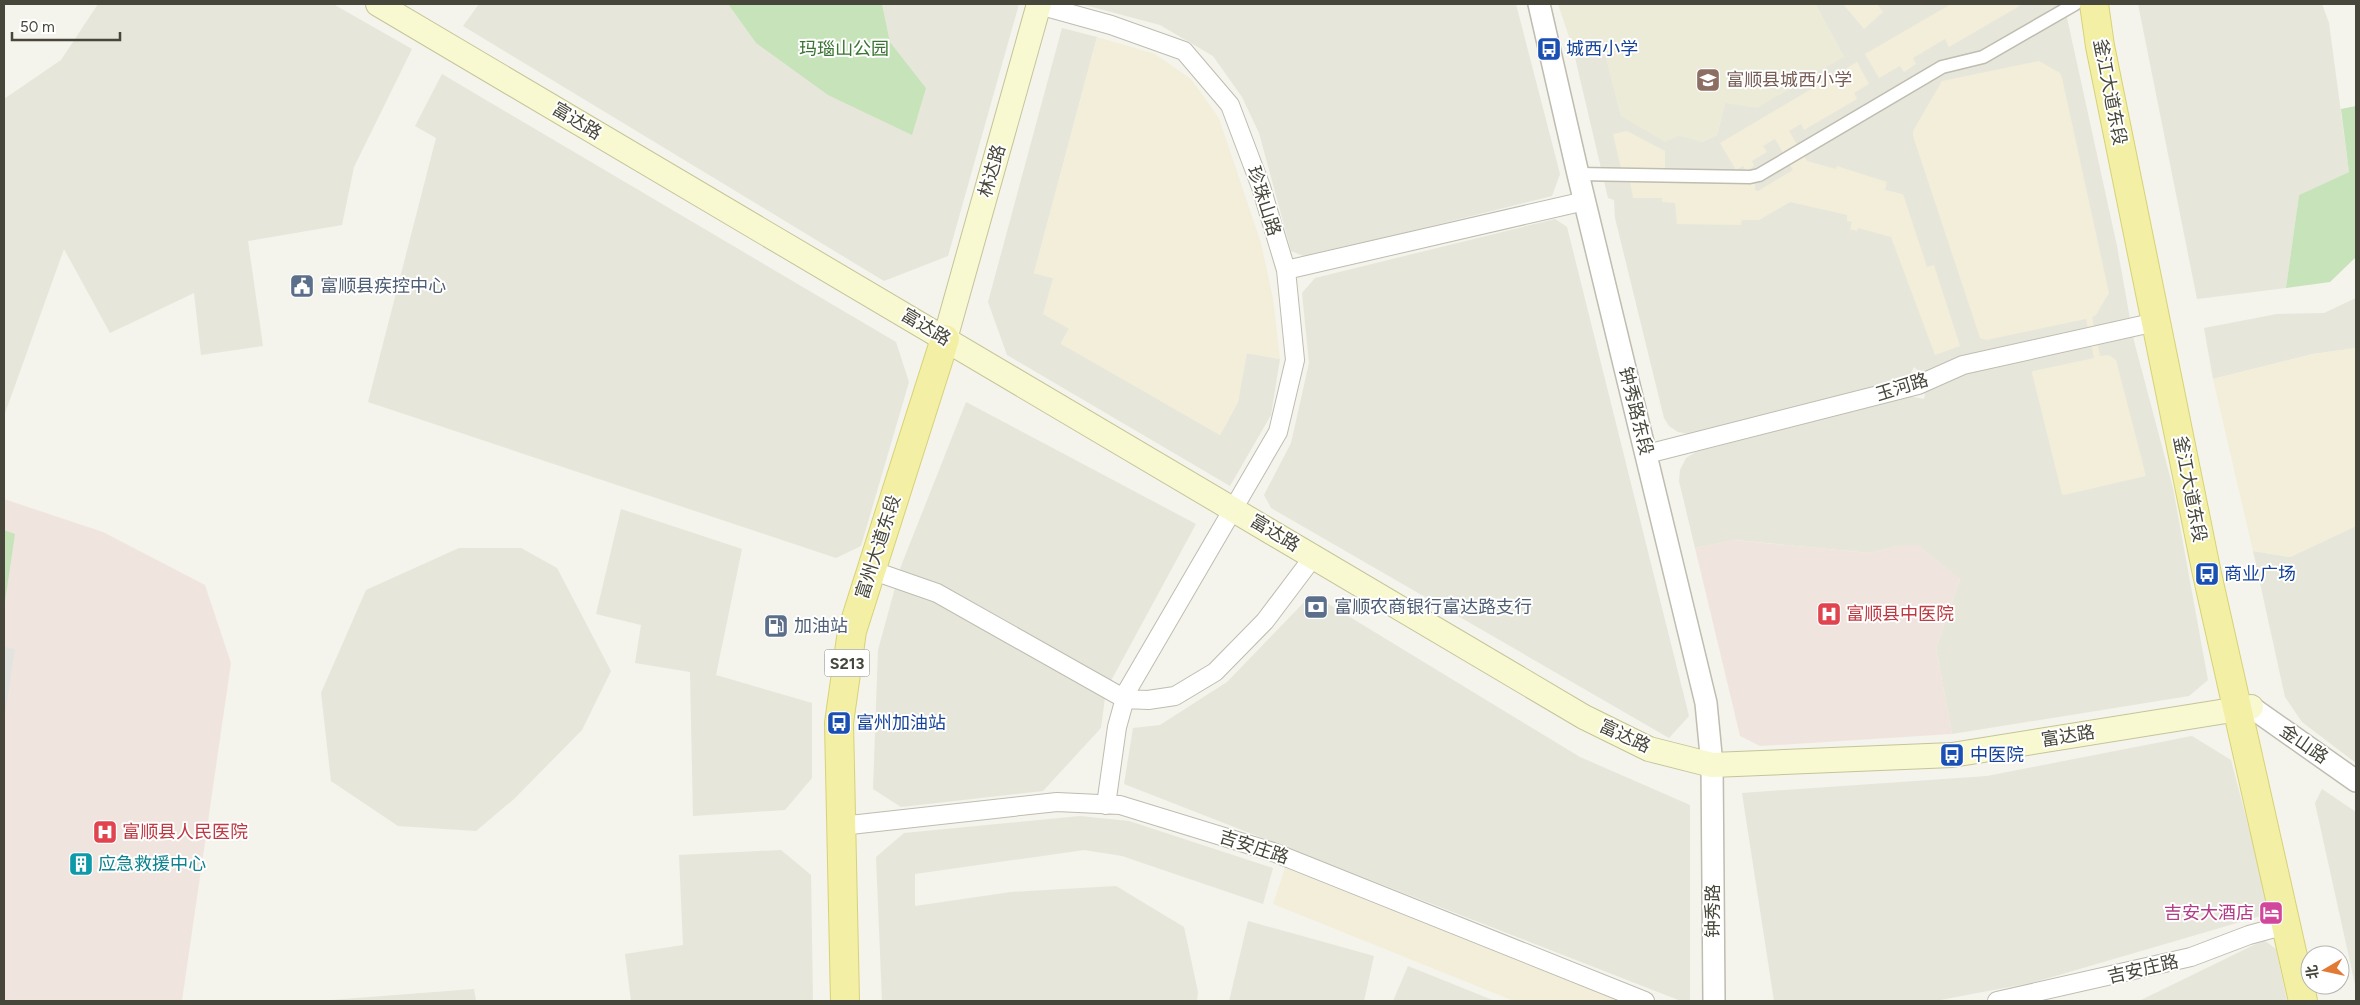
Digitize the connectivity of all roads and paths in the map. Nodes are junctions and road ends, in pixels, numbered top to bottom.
1 (378, 4) edge
2 (1539, 4) edge
3 (2075, 4) edge
4 (2094, 4) edge
5 (2105, 4) edge
6 (1039, 5) edge
7 (1578, 174) junction
8 (1584, 201) junction
9 (1286, 270) junction
10 (2156, 322) junction
11 (945, 339) junction
12 (1647, 454) junction
13 (1234, 509) junction
14 (1314, 556) junction
15 (871, 570) junction
16 (1125, 699) junction
17 (2244, 708) junction
18 (1712, 765) junction
19 (2356, 781) edge
20 (1106, 805) junction
21 (1712, 822) joint
22 (841, 826) junction
23 (2286, 925) junction
24 (2304, 945) edge
25 (845, 1001) edge
26 (1645, 1001) edge
27 (1714, 1001) edge
28 (1997, 1001) edge
29 (2303, 1001) edge

1 - 11 main road, 富达路
2 - 7 street, 钟秀路东段
3 - 7 street
4 - 10 main road, 釜江大道东段
5 - 17 main road, 釜江大道东段
6 - 9 street, 珍珠山路
6 - 11 main road, 林达路
7 - 8 street, 钟秀路东段
8 - 9 street
8 - 12 street, 钟秀路东段
9 - 13 street, 珍珠山路
10 - 12 street, 玉河路
10 - 17 main road, 釜江大道东段
11 - 13 main road, 富达路
11 - 15 main road, 富州大道东段 / S213
12 - 18 street, 钟秀路东段
13 - 14 main road, 富达路
13 - 16 street, 珍珠山路
14 - 16 street
14 - 18 main road, 富达路
15 - 16 street
15 - 22 main road, 富州大道东段 / S213
16 - 20 street, 珍珠山路
17 - 18 main road, 富达路
17 - 19 street, 金山路
17 - 23 main road, 釜江大道东段
17 - 24 main road, 釜江大道东段
18 - 21 street, 钟秀路东段
20 - 22 street, 吉安庄路
20 - 26 street, 吉安庄路
21 - 27 street, 钟秀路
22 - 25 main road, 富州大道东段 / S213
23 - 28 street, 吉安庄路
23 - 29 main road, 釜江大道东段

